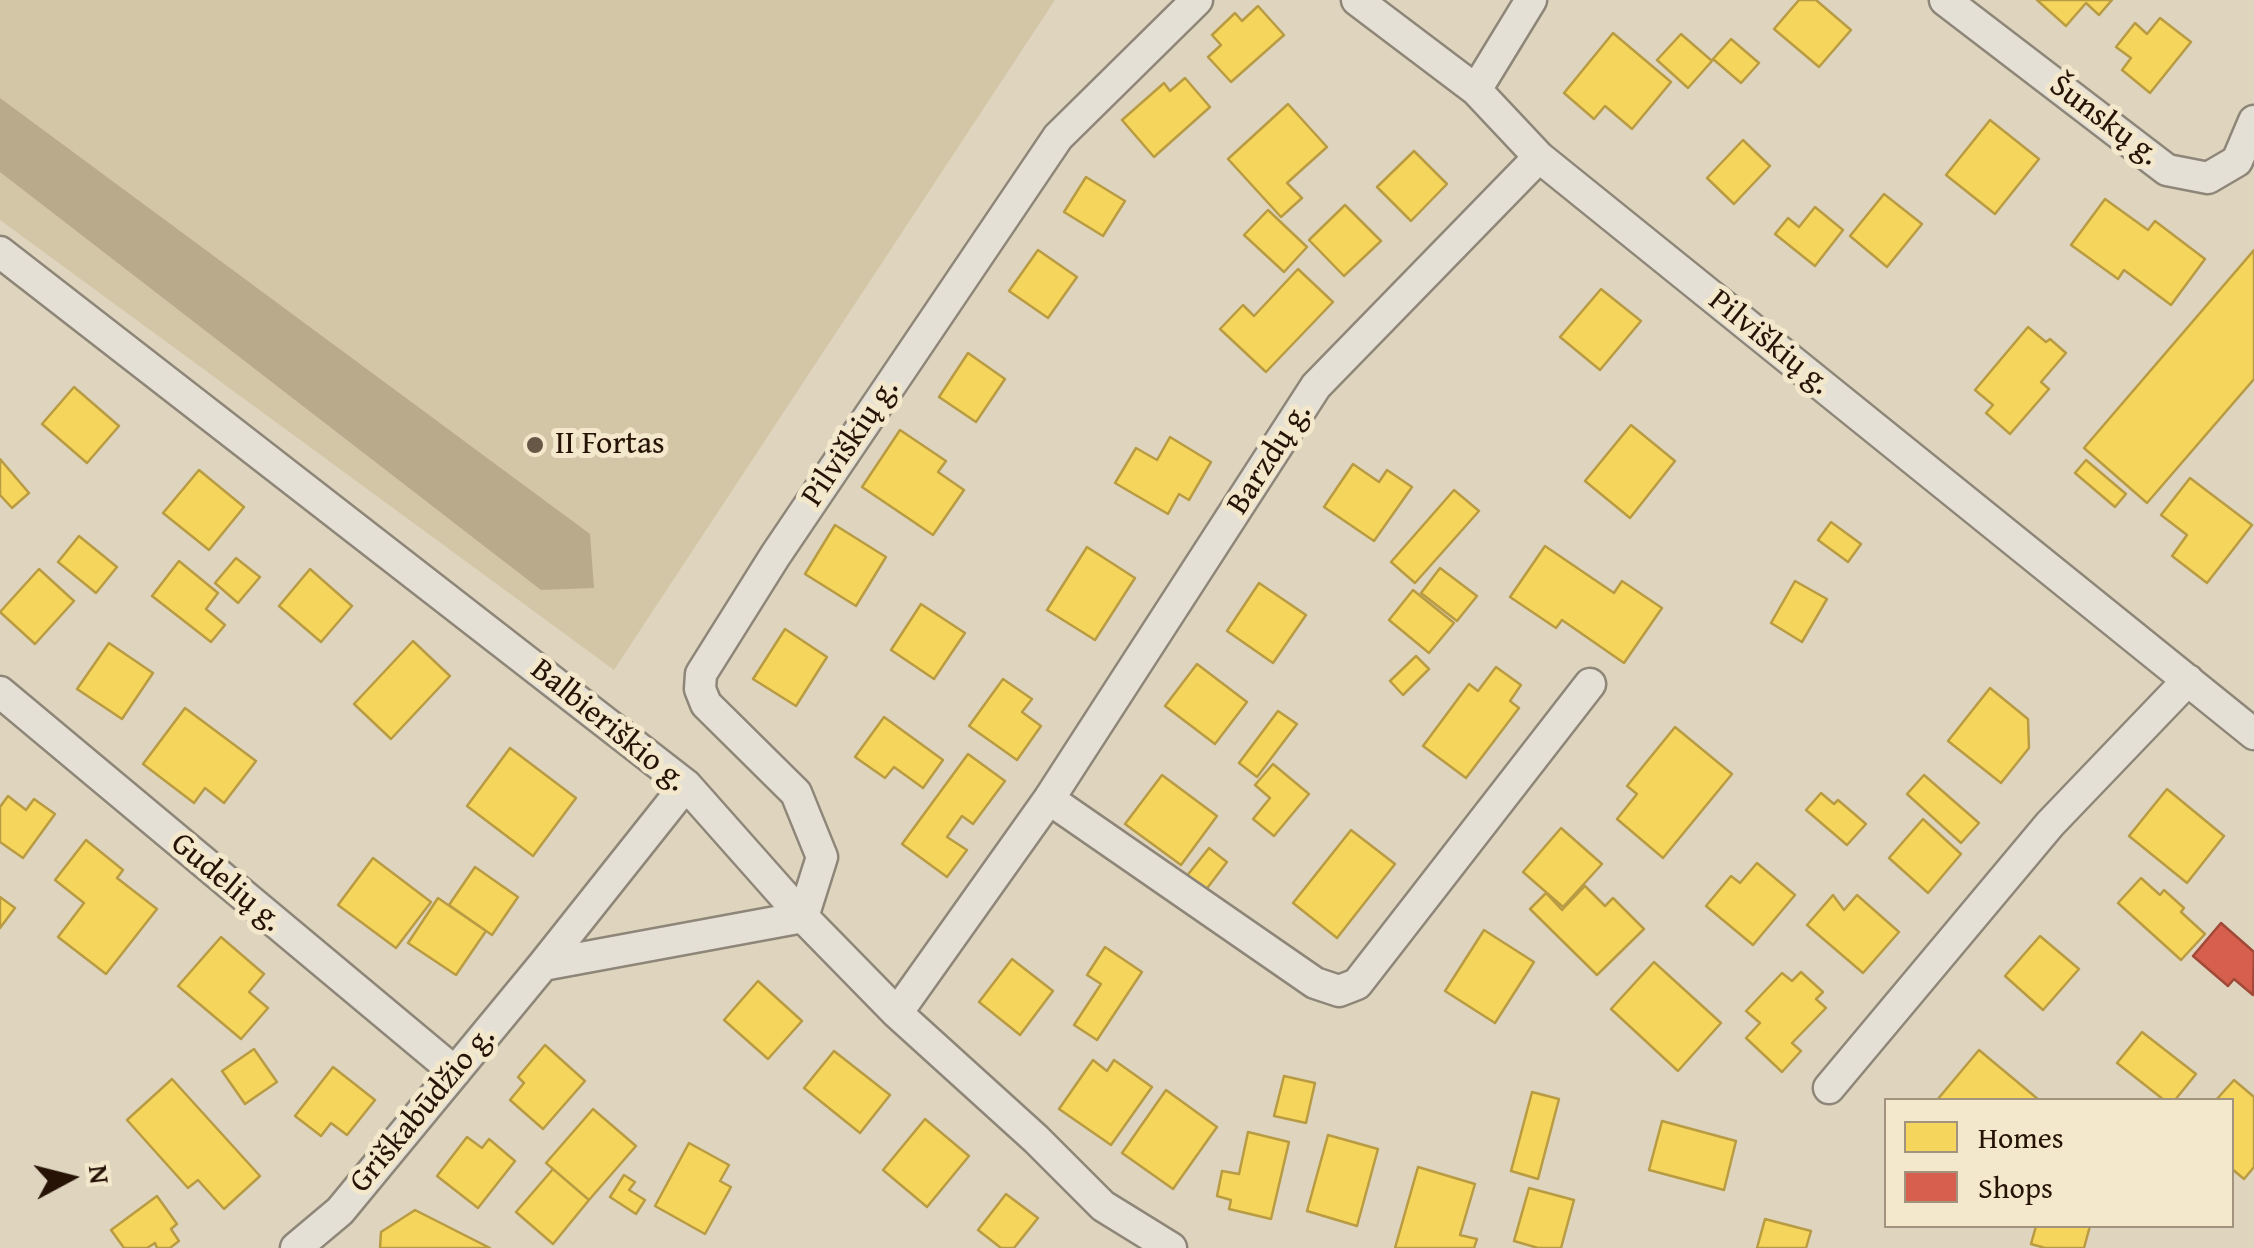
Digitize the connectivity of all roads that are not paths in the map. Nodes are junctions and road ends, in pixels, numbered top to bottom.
1 (1197, 0) edge
2 (1357, 0) edge
3 (1531, 0) edge
4 (1945, 0) edge
5 (1476, 90) junction
6 (2254, 120) edge
7 (1539, 157) junction
8 (0, 252) edge
9 (2188, 680) junction
10 (1590, 684) dead end
11 (0, 692) edge
12 (2254, 734) edge
13 (686, 785) junction
14 (1049, 799) junction
15 (803, 917) junction
16 (543, 965) junction
17 (897, 1013) junction
18 (455, 1072) junction
19 (1829, 1088) dead end
20 (296, 1248) edge
21 (1171, 1248) edge

1 - 15 street, Pilviškių g.
2 - 5 street, Pilviškių g.
3 - 5 street
4 - 6 street, Šunskų g.
5 - 7 street, Pilviškių g.
7 - 9 street, Pilviškių g.
7 - 14 street, Barzdų g.
8 - 13 street, Balbieriškio g.
9 - 12 street, Pilviškių g.
9 - 19 street
10 - 14 street
11 - 18 street, Gudelių g.
13 - 15 street, Balbieriškio g.
13 - 16 street, Griškabūdžio g.
14 - 17 street, Barzdų g.
15 - 16 street
15 - 17 street, Balbieriškio g.
16 - 18 street, Griškabūdžio g.
17 - 21 street, Balbieriškio g.
18 - 20 street, Griškabūdžio g.

